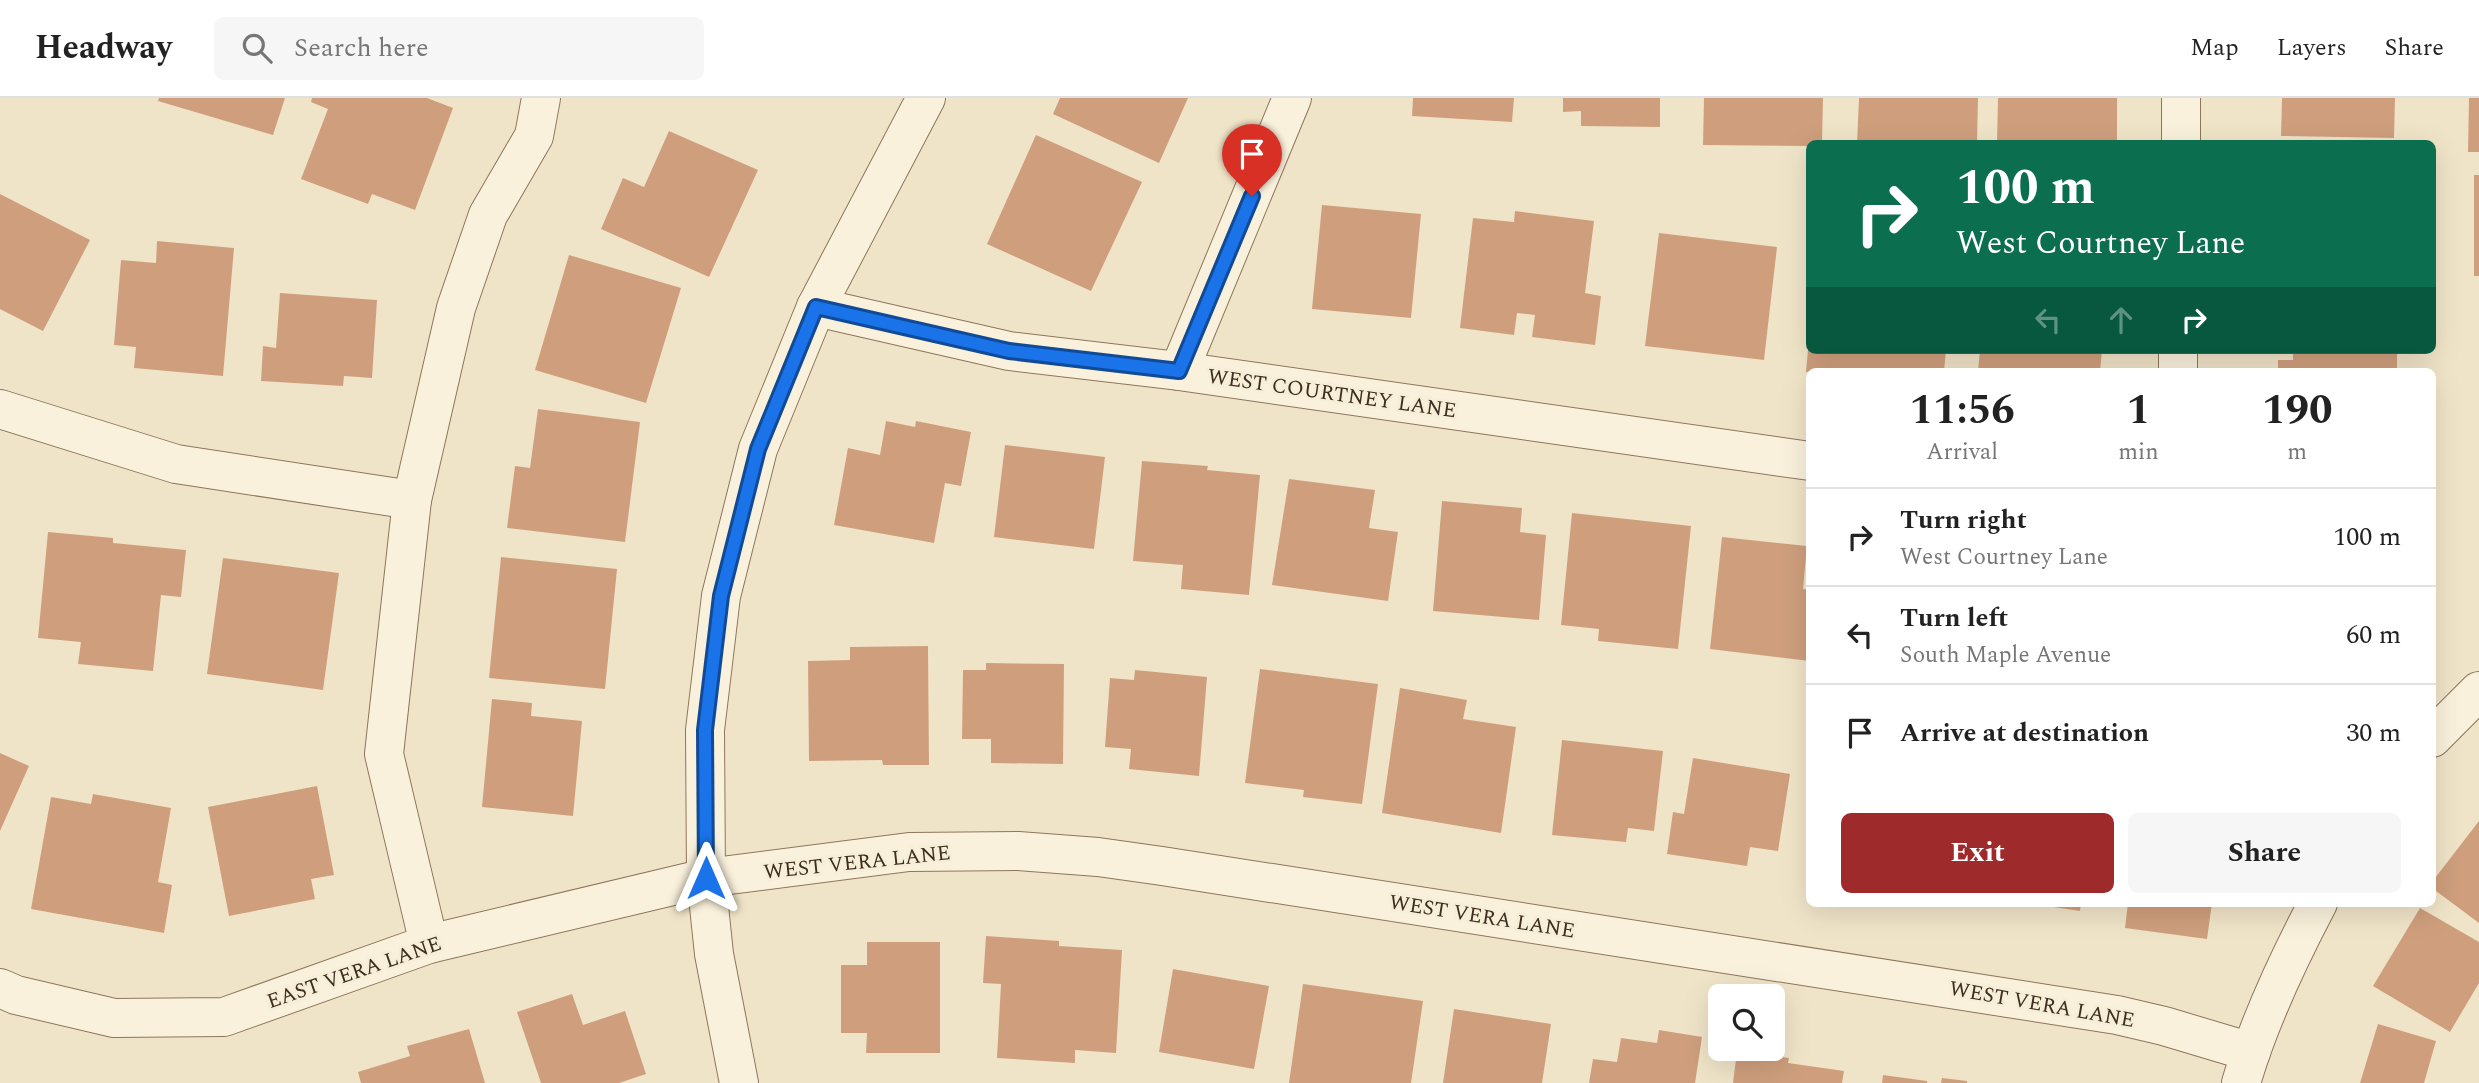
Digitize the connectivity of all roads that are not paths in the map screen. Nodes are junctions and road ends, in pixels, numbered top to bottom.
1 (541, 98) edge
2 (926, 98) edge
3 (1292, 98) edge
4 (2181, 98) edge
5 (2180, 140) edge
6 (816, 307) junction
7 (1179, 371) junction
8 (0, 408) edge
9 (1806, 460) edge
10 (412, 500) junction
11 (2479, 691) edge
12 (2436, 734) edge
13 (706, 878) junction
14 (2316, 907) edge
15 (429, 944) junction
16 (0, 988) edge
17 (2246, 1067) edge
18 (739, 1083) edge

1 - 10 street
2 - 6 street
3 - 7 street
4 - 5 street
6 - 7 street, WEST COURTNEY LANE
6 - 13 street
7 - 9 street, WEST COURTNEY LANE
8 - 10 street
10 - 15 street
11 - 12 street
13 - 15 street, EAST VERA LANE
13 - 17 street, WEST VERA LANE
13 - 18 street
14 - 17 street
15 - 16 street, EAST VERA LANE

